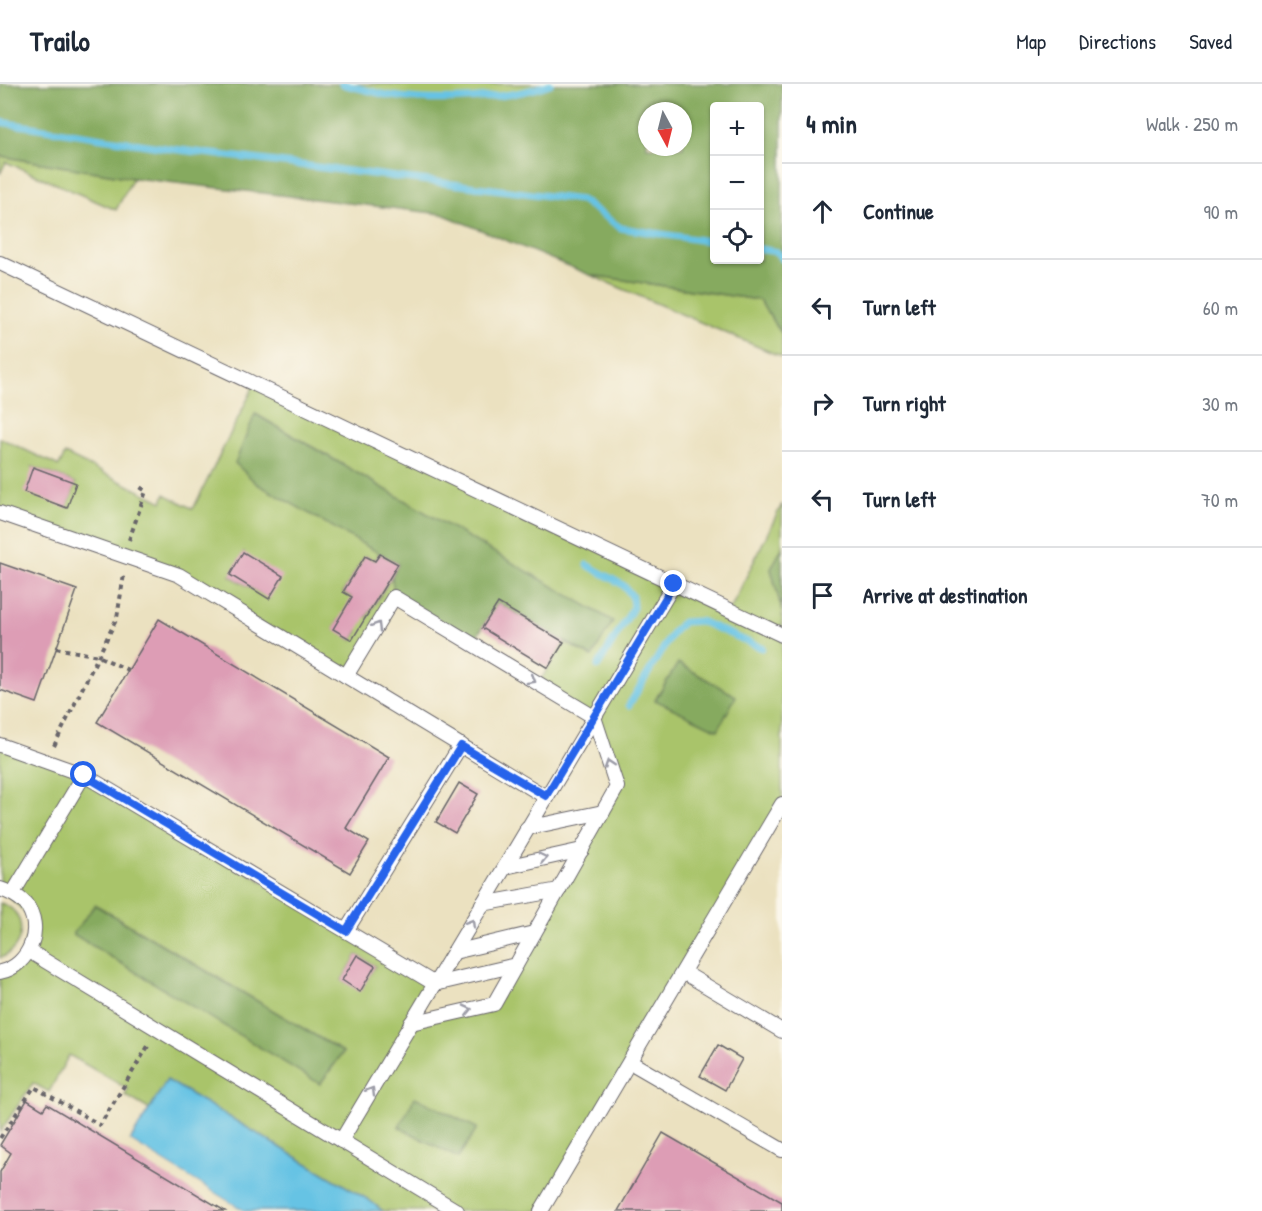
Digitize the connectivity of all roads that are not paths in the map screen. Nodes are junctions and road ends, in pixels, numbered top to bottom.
1 (0, 263) edge
2 (0, 513) edge
3 (674, 584) junction
4 (782, 635) edge
5 (346, 676) junction
6 (594, 717) junction
7 (0, 745) edge
8 (461, 746) junction
9 (84, 775) junction
10 (546, 796) junction
11 (782, 804) edge
12 (603, 812) junction
13 (527, 828) junction
14 (582, 850) junction
15 (505, 867) junction
16 (558, 890) junction
17 (6, 891) edge
18 (482, 904) junction
19 (346, 931) junction
20 (534, 933) junction
21 (29, 951) junction
22 (454, 952) junction
23 (516, 965) junction
24 (0, 972) edge
25 (683, 972) junction
26 (435, 984) junction
27 (411, 1023) junction
28 (782, 1031) edge
29 (630, 1062) junction
30 (341, 1141) junction
31 (782, 1150) edge
32 (457, 1211) edge
33 (541, 1211) edge

1 - 3 lane
2 - 5 lane
3 - 4 lane
3 - 6 lane
5 -> 6 lane
5 - 8 lane
6 - 10 lane
12 -> 6 lane
7 - 9 lane
8 - 10 lane
8 - 19 lane
9 - 17 lane
9 - 19 lane
10 - 13 lane
11 - 25 lane
12 - 13 lane
12 - 14 lane
13 - 15 lane
15 -> 14 lane
14 - 16 lane
15 - 18 lane
16 - 18 lane
16 - 20 lane
17 - 21 lane
22 -> 18 lane
19 - 26 lane
20 - 22 lane
20 - 23 lane
21 - 24 lane
21 - 30 lane
22 - 26 lane
23 - 26 lane
27 -> 23 lane
25 - 28 lane
25 - 29 lane
26 - 27 lane
30 -> 27 lane
29 - 31 lane
29 - 33 lane
30 - 32 lane

